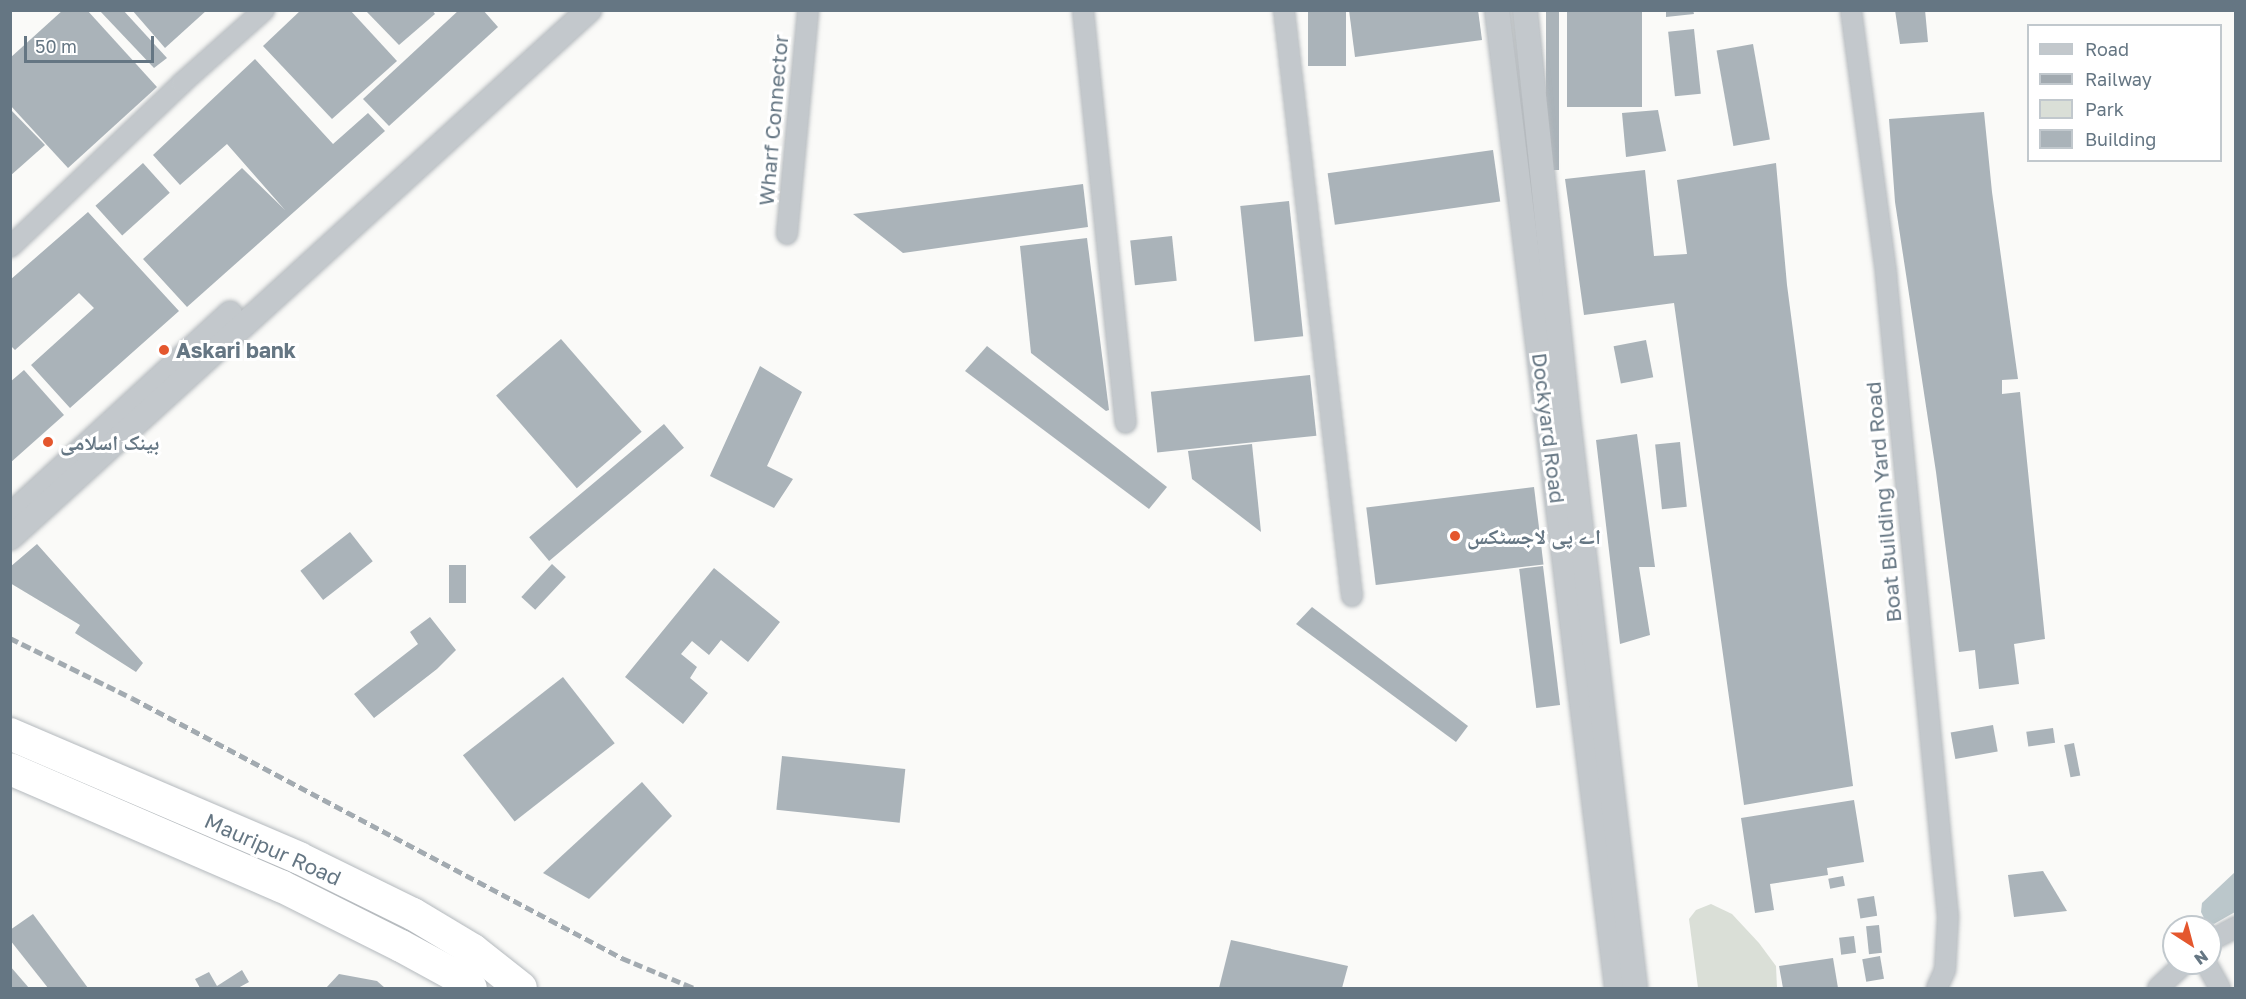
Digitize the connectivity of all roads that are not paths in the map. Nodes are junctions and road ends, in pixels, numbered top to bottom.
1 (264, 10) edge
2 (565, 10) edge
3 (589, 10) edge
4 (808, 10) edge
5 (1083, 10) edge
6 (1284, 10) edge
7 (1497, 10) edge
8 (1525, 10) edge
9 (1851, 10) edge
10 (787, 234) dead end
11 (10, 247) edge
12 (1558, 420) junction
13 (1126, 423) dead end
14 (10, 516) edge
15 (10, 538) edge
16 (1352, 596) dead end
17 (10, 734) edge
18 (10, 769) edge
19 (2172, 975) edge
20 (471, 988) edge
21 (521, 988) edge
22 (1617, 988) edge
23 (1635, 988) edge
24 (1937, 988) edge
25 (2158, 988) edge

1 - 11 street
2 - 14 street
3 - 15 street
4 - 10 street, Wharf Connector
5 - 13 street
6 - 16 street
7 - 12 street, Dockyard Road
8 - 12 street, Dockyard Road
9 - 24 street, Boat Building Yard Road
12 - 22 street, Dockyard Road
12 - 23 street, Dockyard Road
17 - 21 highway, Mauripur Road
18 - 20 highway, Mauripur Road
19 - 25 street

